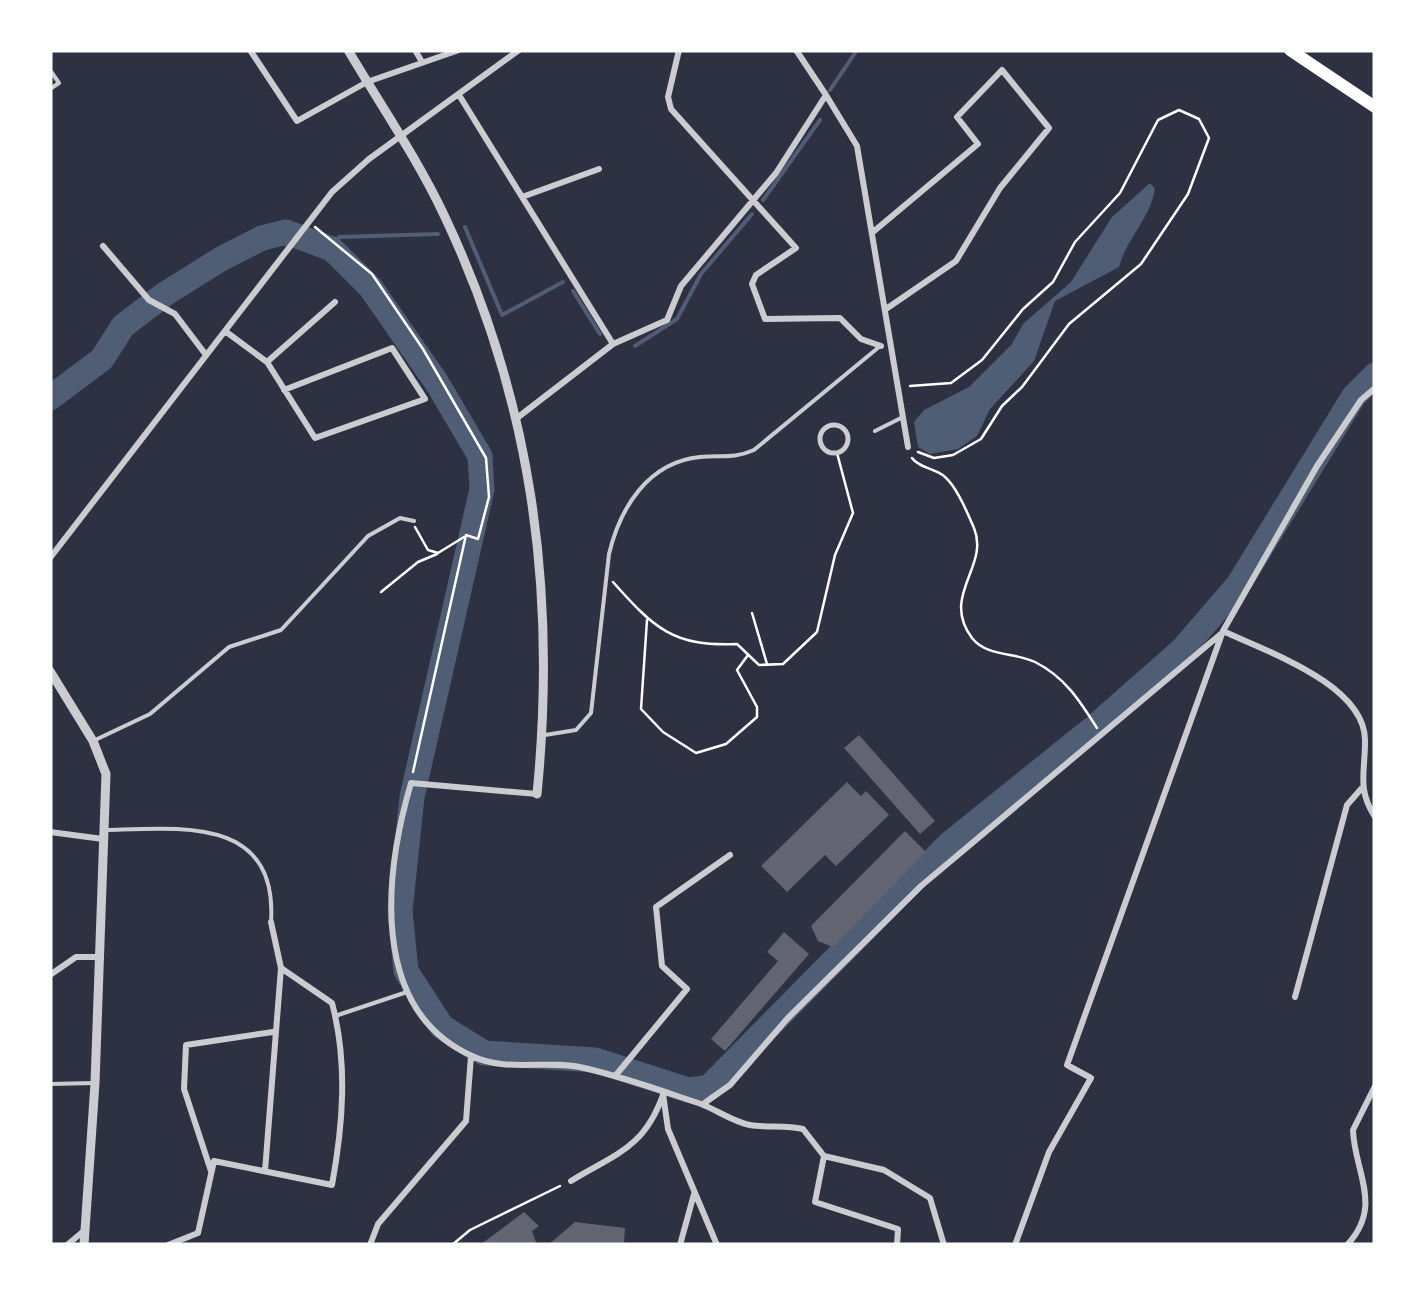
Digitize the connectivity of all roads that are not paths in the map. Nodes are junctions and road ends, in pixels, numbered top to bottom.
1 (250, 50) edge
2 (348, 50) edge
3 (416, 50) edge
4 (460, 50) edge
5 (519, 50) edge
6 (680, 50) edge
7 (796, 50) edge
8 (1290, 50) edge
9 (422, 62) junction
10 (50, 70) edge
11 (367, 82) junction
12 (50, 89) edge
13 (459, 95) junction
14 (826, 95) junction
15 (1375, 107) edge
16 (400, 135) junction
17 (599, 168) dead end
18 (522, 197) junction
19 (754, 200) junction
20 (873, 232) junction
21 (103, 246) dead end
22 (334, 302) dead end
23 (886, 309) junction
24 (225, 331) junction
25 (892, 340) junction
26 (613, 344) junction
27 (881, 346) junction
28 (206, 355) junction
29 (266, 362) junction
30 (1375, 388) edge
31 (284, 390) junction
32 (905, 416) junction
33 (517, 418) junction
34 (876, 430) dead end
35 (908, 447) road end
36 (837, 453) joint
37 (414, 521) road end
38 (50, 558) edge
39 (1223, 632) junction
40 (50, 671) edge
41 (543, 735) junction
42 (1375, 737) edge
43 (1366, 739) junction
44 (93, 741) junction
45 (1360, 789) junction
46 (537, 794) joint
47 (1375, 817) edge
48 (50, 832) edge
49 (105, 835) junction
50 (730, 855) dead end
51 (271, 922) joint
52 (99, 956) junction
53 (280, 968) junction
54 (50, 975) edge
55 (407, 992) junction
56 (1296, 997) dead end
57 (336, 1016) junction
58 (273, 1032) junction
59 (470, 1056) junction
60 (616, 1074) junction
61 (95, 1083) junction
62 (50, 1084) edge
63 (1375, 1086) edge
64 (663, 1094) junction
65 (702, 1105) junction
66 (824, 1156) junction
67 (265, 1171) junction
68 (212, 1172) junction
69 (571, 1181) road end
70 (694, 1194) junction
71 (1375, 1222) edge
72 (1361, 1224) junction
73 (86, 1230) junction
74 (67, 1245) edge
75 (84, 1245) edge
76 (168, 1245) edge
77 (370, 1245) edge
78 (680, 1245) edge
79 (717, 1245) edge
80 (897, 1245) edge
81 (944, 1245) edge
82 (1015, 1245) edge
83 (1348, 1245) edge

1 - 11 street
2 - 11 street
3 - 9 street
4 - 9 street
5 - 13 street
6 - 19 street
7 - 14 street
8 - 15 highway
9 - 11 street
10 - 12 lane
11 - 16 street
13 - 16 street
13 - 18 street
14 - 19 street
14 - 20 street
16 - 24 street
16 - 33 street
17 - 18 street
18 - 26 street
19 - 26 street
19 - 27 street
20 - 23 street
20 - 23 street
21 - 28 street
22 - 29 street
23 - 25 street
24 - 28 street
24 - 29 street
25 - 27 lane
25 - 32 street
26 - 33 street
27 - 41 lane
28 - 38 street
29 - 31 street
30 - 39 street
31 - 31 street
32 - 34 lane
32 - 35 street
33 - 41 street
36 - 36 street
37 - 44 lane
39 - 43 street
39 - 65 street
39 - 82 street
40 - 44 street
41 - 46 street
42 - 43 street
43 - 45 street
44 - 49 street
45 - 47 street
45 - 56 street
46 - 55 street
48 - 49 street
49 - 51 lane
49 - 52 street
50 - 60 street
51 - 53 street
52 - 54 street
52 - 61 street
53 - 57 street
53 - 58 street
55 - 57 lane
55 - 59 street
57 - 67 street
58 - 67 street
58 - 68 street
59 - 60 street
59 - 77 street
60 - 64 street
61 - 62 lane
61 - 73 street
63 - 72 street
64 - 65 street
64 - 69 street
64 - 70 street
65 - 66 street
66 - 80 street
66 - 81 street
67 - 68 street
68 - 76 street
70 - 78 street
70 - 79 street
71 - 72 street
72 - 83 street
73 - 74 street
73 - 75 street

